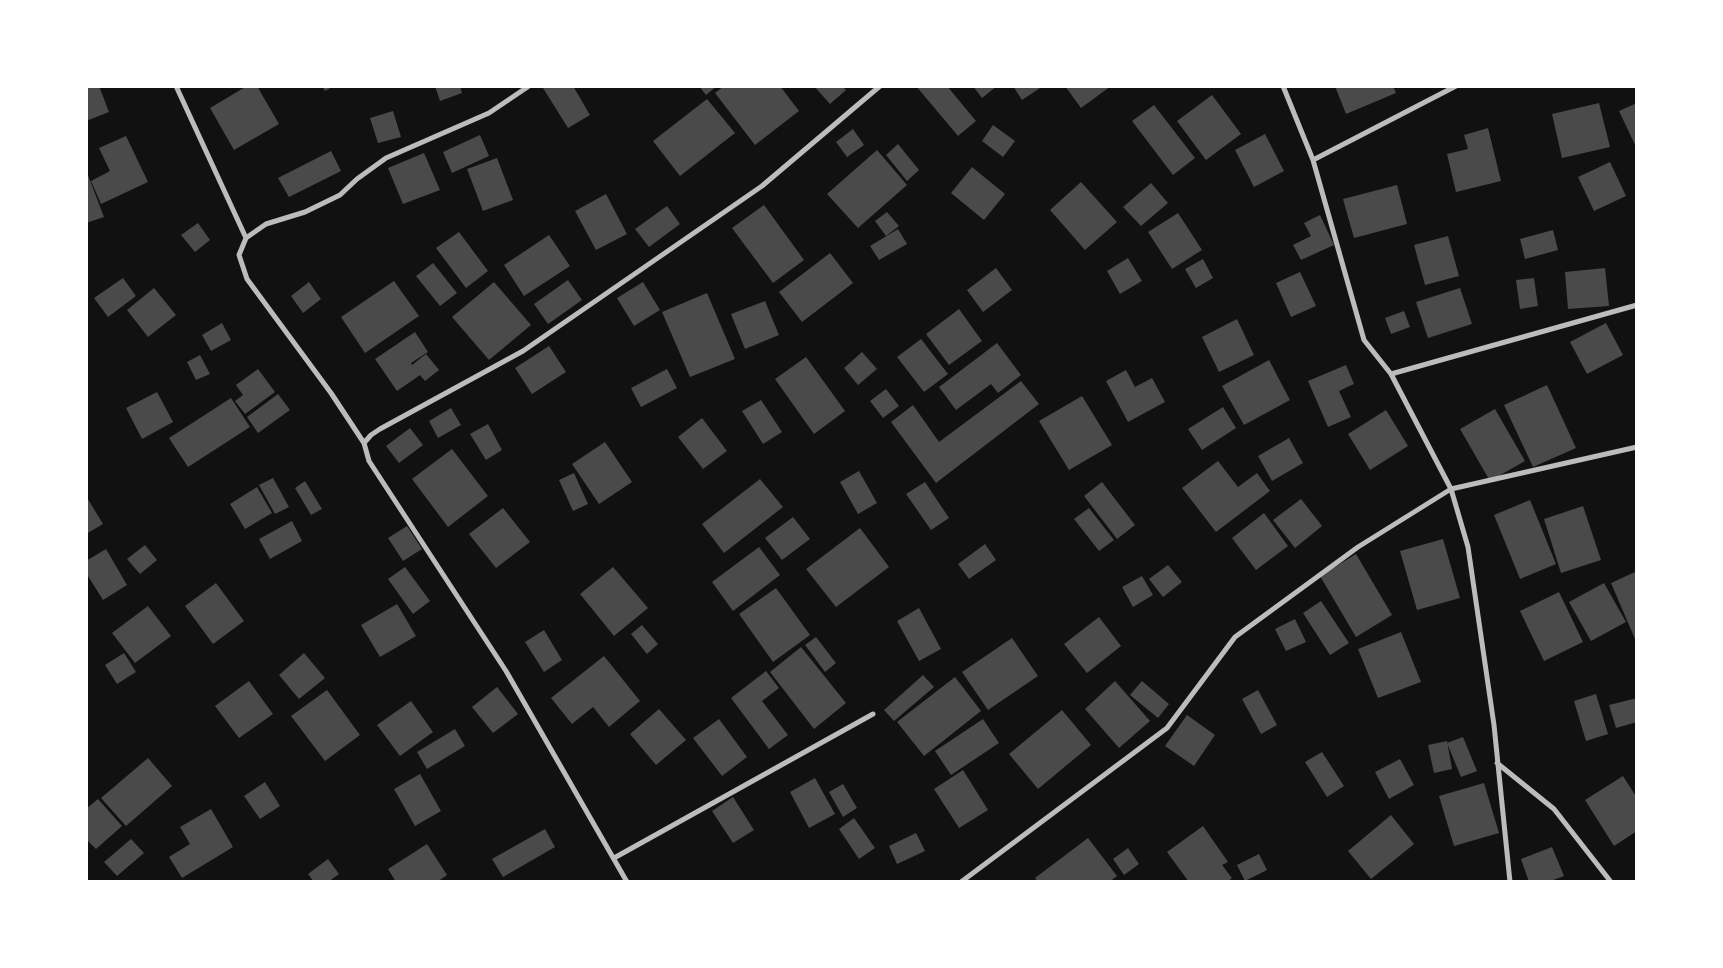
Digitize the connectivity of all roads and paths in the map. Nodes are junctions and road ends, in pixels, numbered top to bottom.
1 (176, 86) edge
2 (529, 86) edge
3 (880, 86) edge
4 (1283, 86) edge
5 (1456, 86) edge
6 (1313, 160) junction
7 (246, 238) junction
8 (1637, 305) edge
9 (1391, 374) junction
10 (364, 444) junction
11 (1637, 447) edge
12 (1451, 489) junction
13 (873, 714) dead end
14 (1497, 763) junction
15 (614, 858) junction
16 (628, 882) edge
17 (961, 882) edge
18 (1510, 882) edge
19 (1611, 882) edge

1 - 7 street
2 - 7 street
3 - 10 street
4 - 6 street
5 - 6 street
6 - 9 street
7 - 10 street
8 - 9 street
9 - 12 street
10 - 15 street
11 - 12 street
12 - 14 street
12 - 17 street
13 - 15 street
14 - 18 street
14 - 19 street
15 - 16 street

